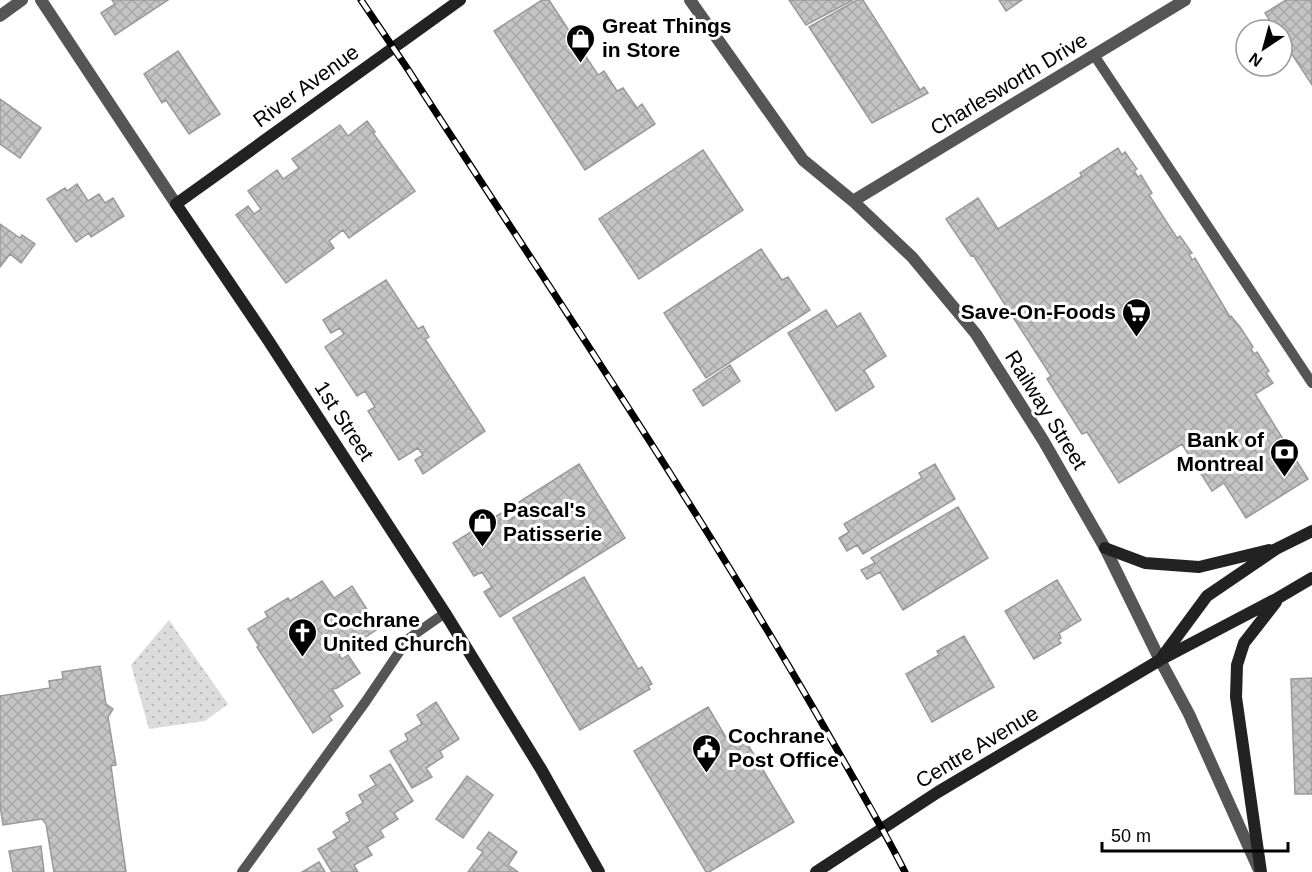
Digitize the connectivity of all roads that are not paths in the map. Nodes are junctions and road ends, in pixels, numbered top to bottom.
1 (22, 0) edge
2 (41, 0) edge
3 (460, 0) edge
4 (690, 0) edge
5 (1185, 0) edge
6 (0, 16) edge
7 (1094, 55) junction
8 (853, 201) junction
9 (176, 204) junction
10 (1312, 383) edge
11 (1312, 531) edge
12 (1105, 548) junction
13 (1276, 549) junction
14 (1312, 578) edge
15 (1278, 598) junction
16 (445, 614) junction
17 (1160, 660) junction
18 (242, 872) edge
19 (598, 872) edge
20 (816, 872) edge
21 (1260, 872) edge

1 - 6 street
2 - 9 street, 1st Street
3 - 9 main road, River Avenue
4 - 8 street, Railway Street
5 - 7 street, Charlesworth Drive
7 - 8 street, Charlesworth Drive
7 - 10 lane
8 - 12 street, Railway Street
9 - 16 main road, 1st Street
11 - 13 main road, Centre Avenue
12 - 13 main road
12 - 17 street, Railway Street
13 - 17 main road, Centre Avenue
14 - 15 main road, Centre Avenue
15 - 17 main road, Centre Avenue
15 - 21 main road
16 - 18 lane
16 - 19 main road, 1st Street
17 - 20 main road, Centre Avenue
17 - 21 street, Railway Street

